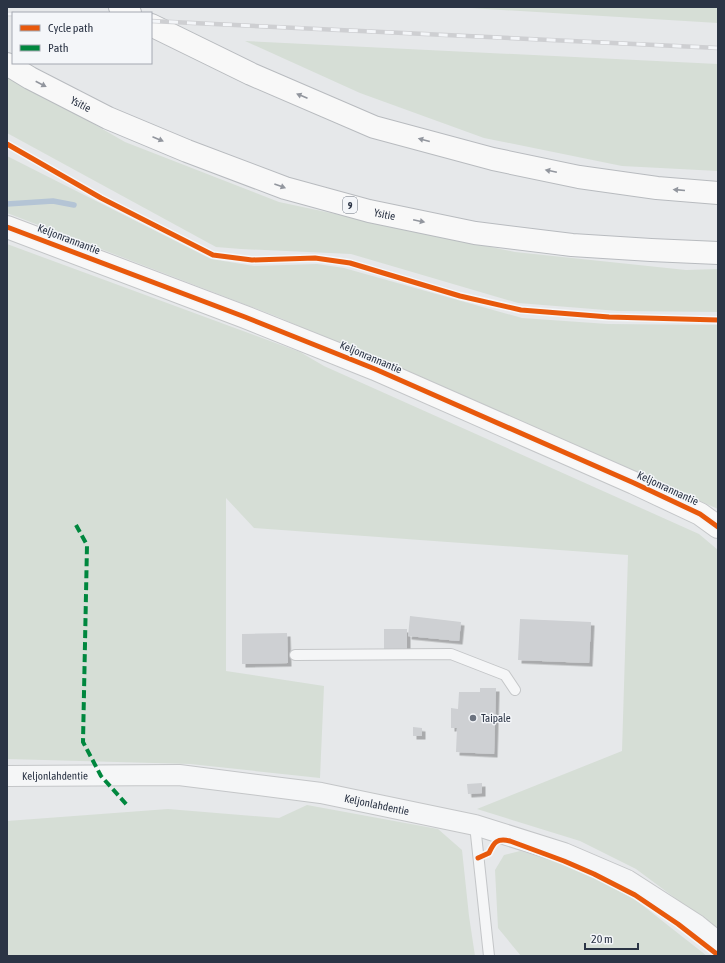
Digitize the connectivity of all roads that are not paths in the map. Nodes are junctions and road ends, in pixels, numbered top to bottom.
1 (152, 25) edge
2 (7, 64) edge
3 (718, 193) edge
4 (7, 226) edge
5 (718, 252) edge
6 (718, 527) edge
7 (295, 655) dead end
8 (514, 690) dead end
9 (7, 776) edge
10 (475, 825) junction
11 (718, 942) edge
12 (489, 956) edge

3 -> 1 main road
2 -> 5 main road, Ysitie / 9
4 - 6 main road, Keljonrannantie
7 - 8 lane
9 - 10 street, Keljonlahdentie
10 - 11 street, Keljonlahdentie
10 - 12 lane

